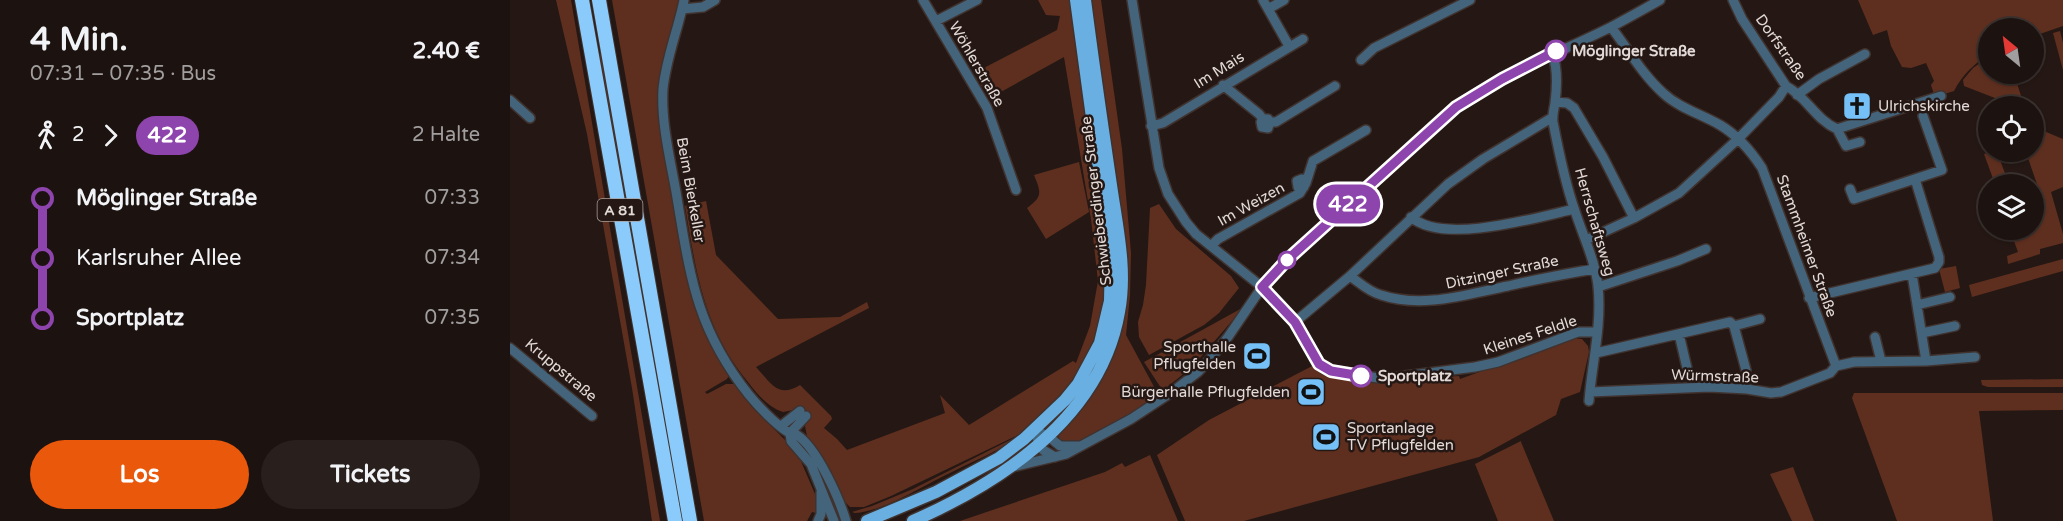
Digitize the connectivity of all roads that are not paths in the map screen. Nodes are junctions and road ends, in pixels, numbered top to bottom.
1 (582, 0) edge
2 (599, 0) edge
3 (923, 0) edge
4 (977, 0) edge
5 (1076, 0) edge
6 (1085, 0) edge
7 (1132, 0) edge
8 (1263, 0) edge
9 (1284, 0) edge
10 (1470, 0) edge
11 (1660, 0) edge
12 (1733, 0) edge
13 (710, 1) edge
14 (683, 4) edge
15 (1268, 9) junction
16 (936, 21) junction
17 (1611, 27) junction
18 (1303, 39) dead end
19 (1289, 46) junction
20 (1552, 53) junction
21 (1865, 54) dead end
22 (1361, 60) dead end
23 (1223, 85) junction
24 (1335, 86) dead end
25 (1786, 86) junction
26 (1797, 95) junction
27 (1941, 96) dead end
28 (510, 100) edge
29 (1555, 102) junction
30 (1923, 116) dead end
31 (1553, 117) junction
32 (530, 118) dead end
33 (1151, 126) junction
34 (1837, 129) junction
35 (1366, 130) dead end
36 (1738, 139) junction
37 (1860, 142) dead end
38 (1915, 179) junction
39 (1850, 189) dead end
40 (1016, 190) dead end
41 (1574, 209) junction
42 (1411, 217) junction
43 (1634, 218) junction
44 (1586, 240) junction
45 (1211, 246) junction
46 (1706, 249) dead end
47 (1594, 269) junction
48 (1912, 274) junction
49 (1350, 276) junction
50 (1262, 287) junction
51 (1598, 287) junction
52 (1950, 297) dead end
53 (1809, 298) junction
54 (1917, 305) junction
55 (1760, 319) dead end
56 (1295, 322) junction
57 (1734, 326) junction
58 (1955, 326) dead end
59 (1598, 332) junction
60 (1922, 333) junction
61 (1679, 334) junction
62 (1875, 337) dead end
63 (510, 348) edge
64 (1596, 353) junction
65 (1975, 357) dead end
66 (1881, 361) junction
67 (1926, 361) junction
68 (1688, 368) dead end
69 (1836, 368) junction
70 (1746, 369) dead end
71 (1589, 396) joint
72 (592, 416) dead end
73 (781, 426) junction
74 (1033, 430) junction
75 (790, 434) junction
76 (1043, 440) junction
77 (1080, 446) junction
78 (1055, 457) junction
79 (1008, 467) junction
80 (821, 487) junction
81 (675, 521) edge
82 (690, 521) edge
83 (818, 521) edge
84 (834, 521) edge
85 (846, 521) edge
86 (867, 521) edge
87 (913, 521) edge

1 - 81 highway, A 81
2 - 82 highway, A 81
3 - 16 street, Wöhlerstraße
4 - 16 street, Wöhlerstraße
5 - 74 main road, Schwieberdinger Straße
6 - 76 main road, Schwieberdinger Straße
7 - 33 street, Kleines Feldle
8 - 15 street
9 - 15 street
10 - 22 street
11 - 17 street
12 - 25 street, Dorfstraße
13 - 14 street
14 - 73 street, Beim Bierkeller
15 - 19 street
16 - 40 street, Wöhlerstraße
17 - 20 street
17 - 36 street, Stammheimer Straße
18 - 19 street, Im Mais
19 - 23 street, Im Mais
20 - 29 street, Herrschaftsweg
20 - 50 street
21 - 26 street
23 - 24 street
23 - 33 street, Im Mais
25 - 26 street, Dorfstraße
25 - 36 street
26 - 34 street, Dorfstraße
27 - 34 street
28 - 32 street
29 - 31 street, Herrschaftsweg
29 - 43 street
30 - 38 street
31 - 41 street, Herrschaftsweg
31 - 42 street
33 - 45 street, Kleines Feldle
34 - 37 street, Dorfstraße
35 - 45 street, Im Weizen
36 - 43 street
36 - 53 street, Stammheimer Straße
38 - 39 street
38 - 48 street
41 - 42 street
41 - 44 street, Herrschaftsweg
42 - 49 street
43 - 44 street
44 - 47 street, Herrschaftsweg
45 - 50 street, Kleines Feldle
46 - 51 street
47 - 49 street, Ditzinger Straße
47 - 51 street, Herrschaftsweg
48 - 53 street
48 - 54 street
49 - 56 street
50 - 56 street, Kleines Feldle
50 - 77 street
51 - 59 street, Herrschaftsweg
52 - 54 street
53 - 69 street, Stammheimer Straße
54 - 60 street
55 - 57 street
56 - 59 street, Kleines Feldle
57 - 61 street
57 - 70 street
58 - 60 street
59 - 64 street, Herrschaftsweg
60 - 67 street
61 - 64 street
61 - 68 street
62 - 66 street
63 - 72 street, Kruppstraße
64 - 71 street, Herrschaftsweg
65 - 67 street, Würmstraße
66 - 67 street, Würmstraße
66 - 69 street, Würmstraße
69 - 71 street, Würmstraße
73 - 75 street, Beim Bierkeller
73 - 75 street
74 - 76 street
74 - 86 main road, Schwieberdinger Straße
75 - 80 street
75 - 85 street
76 - 77 street
76 - 78 street
76 - 79 main road, Schwieberdinger Straße
77 - 78 street
78 - 79 street
79 - 87 main road, Schwieberdinger Straße
80 - 83 street
80 - 84 street

